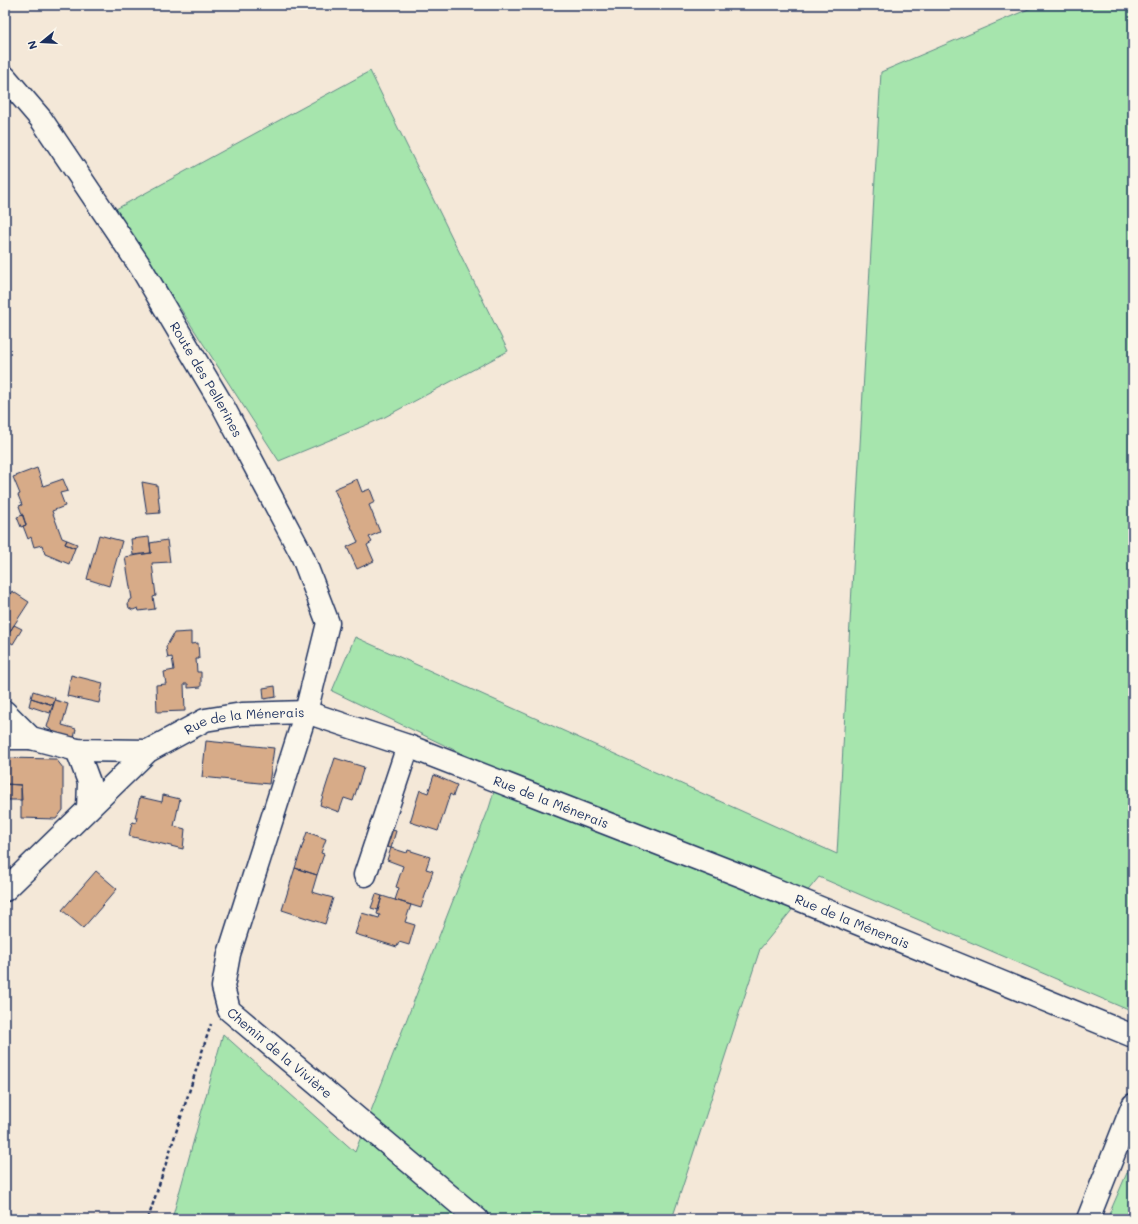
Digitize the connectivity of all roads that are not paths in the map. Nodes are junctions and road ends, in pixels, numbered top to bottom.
1 (5, 77) edge
2 (5, 712) edge
3 (306, 712) junction
4 (5, 738) edge
5 (31, 738) junction
6 (408, 746) junction
7 (77, 750) junction
8 (148, 751) junction
9 (88, 809) junction
10 (365, 874) dead end
11 (5, 890) edge
12 (1133, 1036) edge
13 (1133, 1105) edge
14 (477, 1219) edge
15 (1088, 1219) edge

1 - 3 street, Route des Pellerines
2 - 5 street
3 - 6 street, Rue de la Ménerais
3 - 8 street, Rue de la Ménerais
3 - 14 street, Chemin de la Vivière
4 - 5 street
5 - 7 street
6 - 10 street
6 - 12 street, Rue de la Ménerais
7 - 8 street
7 - 9 street
8 - 9 street, Rue de la Ménerais
9 - 11 street, Rue de la Ménerais
13 - 15 street

